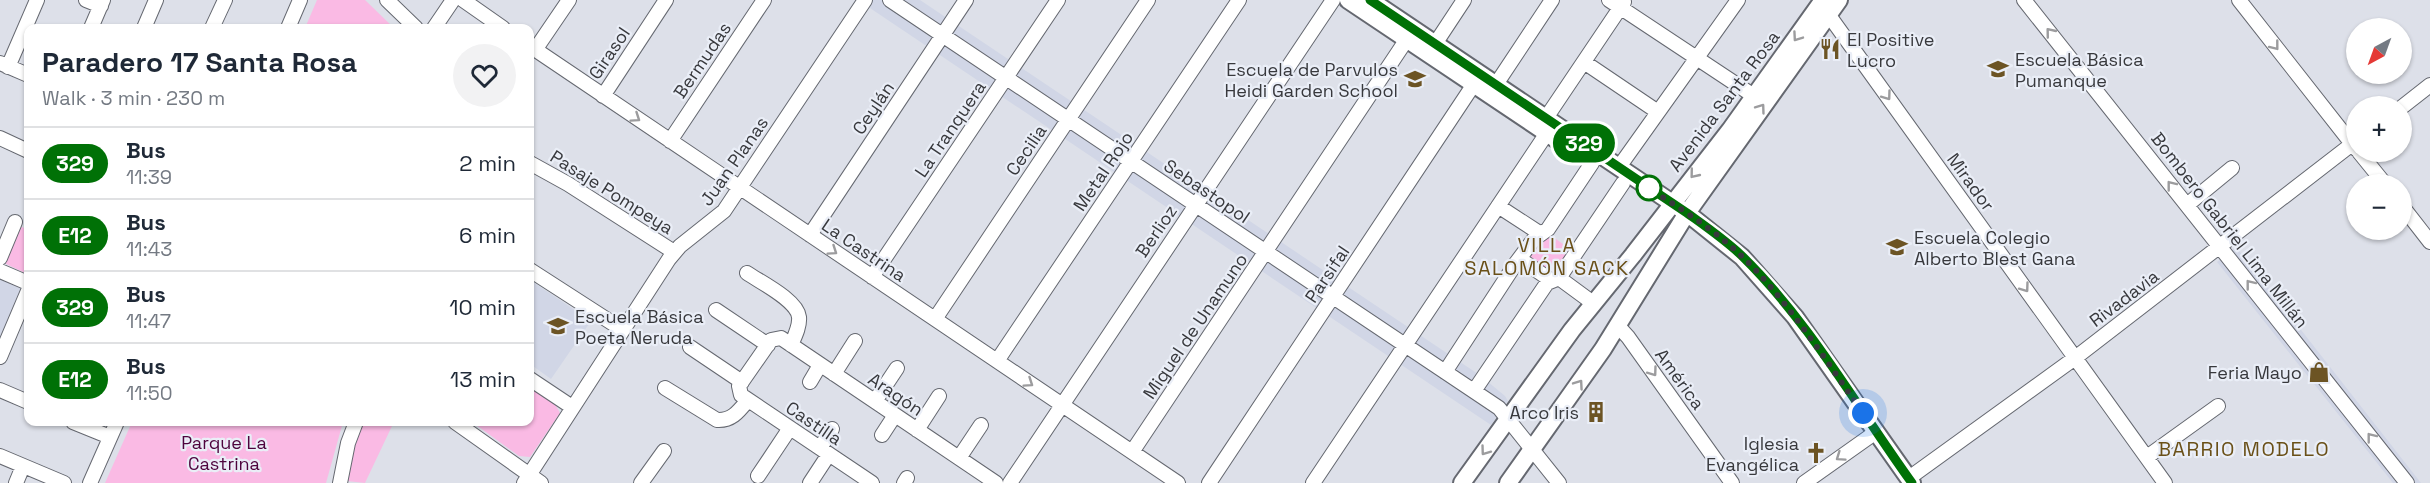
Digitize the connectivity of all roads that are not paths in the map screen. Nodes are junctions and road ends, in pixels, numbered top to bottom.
1 (37, 0) edge
2 (86, 0) edge
3 (156, 0) edge
4 (225, 0) edge
5 (300, 0) edge
6 (387, 0) edge
7 (453, 0) edge
8 (463, 0) edge
9 (569, 0) edge
10 (666, 0) edge
11 (764, 0) edge
12 (865, 0) edge
13 (890, 0) edge
14 (966, 0) edge
15 (1058, 0) edge
16 (1148, 0) edge
17 (1239, 0) edge
18 (1333, 0) edge
19 (1348, 0) edge
20 (1464, 0) edge
21 (1552, 0) edge
22 (1839, 0) edge
23 (2024, 0) edge
24 (2239, 0) edge
25 (1377, 2) edge
26 (1732, 2) edge
27 (102, 3) edge
28 (1618, 3) edge
29 (1826, 7) edge
30 (25, 24) edge
31 (93, 24) edge
32 (146, 24) edge
33 (214, 24) edge
34 (290, 24) edge
35 (412, 24) edge
36 (437, 24) edge
37 (497, 24) edge
38 (24, 26) edge
39 (943, 35) junction
40 (1407, 39) junction
41 (1435, 44) junction
42 (534, 45) edge
43 (534, 49) edge
44 (1696, 58) junction
45 (1584, 62) junction
46 (4, 65) edge
47 (24, 73) edge
48 (1006, 78) junction
49 (1474, 84) junction
50 (1493, 89) junction
51 (2428, 90) edge
52 (603, 96) junction
53 (1754, 96) junction
54 (2412, 100) edge
55 (1658, 112) junction
56 (1068, 119) junction
57 (1547, 125) junction
58 (2346, 134) edge
59 (0, 138) edge
60 (670, 141) junction
61 (24, 149) edge
62 (2346, 153) edge
63 (1131, 161) junction
64 (2368, 162) edge
65 (1592, 163) junction
66 (2232, 168) dead end
67 (534, 169) edge
68 (2377, 174) edge
69 (1621, 175) junction
70 (740, 188) junction
71 (1196, 205) junction
72 (2187, 205) junction
73 (1498, 206) junction
74 (1669, 208) junction
75 (1684, 218) junction
76 (2412, 218) edge
77 (15, 222) dead end
78 (1540, 234) junction
79 (810, 235) junction
80 (2430, 241) edge
81 (2220, 247) junction
82 (674, 252) junction
83 (1266, 252) junction
84 (0, 258) edge
85 (1520, 259) junction
86 (0, 271) edge
87 (534, 273) edge
88 (747, 273) dead end
89 (872, 277) junction
90 (1556, 280) junction
91 (24, 281) edge
92 (1333, 297) junction
93 (24, 300) edge
94 (1593, 303) junction
95 (716, 310) dead end
96 (934, 319) junction
97 (1618, 326) junction
98 (623, 330) junction
99 (772, 341) junction
100 (855, 341) dead end
101 (791, 345) junction
102 (1405, 345) junction
103 (690, 347) dead end
104 (0, 357) edge
105 (2075, 358) junction
106 (997, 362) junction
107 (820, 365) junction
108 (897, 368) dead end
109 (1445, 372) junction
110 (834, 374) junction
111 (534, 382) edge
112 (810, 382) dead end
113 (665, 388) dead end
114 (0, 390) edge
115 (743, 391) junction
116 (1474, 391) junction
117 (939, 396) dead end
118 (24, 400) edge
119 (875, 401) junction
120 (1062, 405) junction
121 (2218, 406) dead end
122 (572, 407) junction
123 (895, 415) junction
124 (1508, 415) junction
125 (981, 424) dead end
126 (84, 426) edge
127 (115, 426) edge
128 (354, 426) edge
129 (460, 426) edge
130 (790, 428) junction
131 (832, 429) dead end
132 (917, 430) junction
133 (1876, 432) junction
134 (882, 435) dead end
135 (110, 437) junction
136 (1536, 446) junction
137 (664, 451) dead end
138 (824, 451) junction
139 (1132, 452) junction
140 (0, 456) edge
141 (959, 458) junction
142 (2146, 458) junction
143 (23, 466) junction
144 (758, 476) dead end
145 (526, 479) edge
146 (1910, 481) edge
147 (867, 482) edge
148 (16, 483) edge
149 (64, 483) edge
150 (90, 483) edge
151 (340, 483) edge
152 (541, 483) edge
153 (641, 483) edge
154 (810, 483) edge
155 (996, 483) edge
156 (1010, 483) edge
157 (1178, 483) edge
158 (1209, 483) edge
159 (1313, 483) edge
160 (1462, 483) edge
161 (1508, 483) edge
162 (1559, 483) edge
163 (1568, 483) edge
164 (1732, 483) edge
165 (1804, 483) edge
166 (2165, 483) edge
167 (2407, 483) edge

1 - 30 street
2 - 27 street
3 - 32 street
4 - 33 street
5 - 34 street
6 - 35 street
7 - 36 street
8 - 37 street
9 - 42 street
10 - 52 street, Girasol
11 - 60 street, Bermudas
12 - 70 street, Juan Planas
13 - 39 street, Sebastopol
14 - 39 street, Ceylán
15 - 48 street, La Tranquera
16 - 56 street, Cecilia
17 - 63 street, Metal Rojo
18 - 71 street, Berlioz
19 - 40 main road
20 - 41 street
21 - 50 street
22 - 29 main road, Avenida Santa Rosa
72 -> 23 street, Bombero Gabriel Lima Millán
24 -> 58 street
25 - 41 main road
26 - 44 street
27 - 31 street
28 - 44 street
28 - 45 street
29 -> 53 main road, Avenida Santa Rosa
75 -> 29 main road, Avenida Santa Rosa
29 -> 105 street, Mirador
38 - 46 street
39 - 48 street, Sebastopol
39 - 79 street, Ceylán
40 - 49 main road
40 - 83 street, Miguel de Unamuno
41 - 50 main road
43 - 52 street, La Castrina
44 - 53 street
44 - 55 street
45 - 55 street
45 - 57 street
46 - 47 street
48 - 56 street, Sebastopol
48 - 89 street, La Tranquera
49 - 50 main road
49 - 92 street, Parsifal
50 - 57 main road
51 - 54 street
52 -> 60 street, La Castrina
53 -> 74 main road, Avenida Santa Rosa
55 - 69 street
56 - 63 street, Sebastopol
56 - 96 street, Cecilia
57 - 65 main road
57 - 69 main road
57 - 73 street
59 - 61 street
60 - 70 street, La Castrina
62 - 81 street, Rivadavia
63 - 71 street, Sebastopol
63 - 106 street, Metal Rojo
64 - 68 street
65 - 69 main road
65 - 78 street
66 - 72 street
67 - 82 street, Pasaje Pompeya
69 - 74 main road
69 - 90 street
70 - 79 street, La Castrina
70 - 82 street, Juan Planas
71 - 83 street, Sebastopol
71 - 120 street, Berlioz
72 - 81 street, Bombero Gabriel Lima Millán
73 - 78 street
73 - 102 street
74 - 75 main road
74 - 94 main road, Avenida Santa Rosa
75 - 97 main road, Avenida Santa Rosa
75 - 133 main road
76 - 80 street
77 - 84 street
78 - 85 street
79 -> 89 street, La Castrina
81 - 105 street, Rivadavia
167 -> 81 street, Bombero Gabriel Lima Millán
82 - 98 street, Juan Planas
83 - 92 street, Sebastopol
83 - 139 street, Miguel de Unamuno
85 - 90 street
85 - 109 street
86 - 91 street
87 - 98 street
88 - 101 street
89 - 96 street, La Castrina
90 - 94 street
90 - 116 street
92 - 102 street, Sebastopol
92 - 158 street, Parsifal
93 - 104 street
94 - 124 main road, Avenida Santa Rosa
95 - 99 street, Aragón
96 - 106 street, La Castrina
136 -> 97 main road, Avenida Santa Rosa
97 -> 164 street, América
98 - 122 street, Juan Planas
99 - 101 street, Aragón
99 - 115 street
100 - 110 street
101 - 107 street, Aragón
102 - 109 street, Sebastopol
102 - 159 street
103 - 115 street, Castilla
105 - 142 street, Mirador
105 - 146 street, Rivadavia
106 -> 120 street, La Castrina
107 - 110 street, Aragón
107 - 112 street
108 - 119 street
109 - 116 street, Sebastopol
110 - 119 street, Aragón
111 - 122 street
113 - 115 street
114 - 118 street
115 - 130 street, Castilla
116 - 124 street, Sebastopol
117 - 132 street
119 - 123 street, Aragón
120 - 139 street, La Castrina
120 - 156 street, Berlioz
121 - 142 street
122 - 145 street, Juan Planas
123 - 132 street, Aragón
123 - 134 street
124 - 136 street, Sebastopol
124 -> 160 main road, Avenida Santa Rosa
125 - 141 street
126 - 135 street
127 - 135 street
128 - 151 street
129 - 145 street
130 - 138 street, Castilla
130 - 144 street
131 - 138 street
132 - 141 street, Aragón
133 - 146 main road
133 -> 165 street
135 - 150 street
136 - 161 main road, Avenida Santa Rosa
136 - 162 street, Sebastopol
136 - 163 street, Sebastopol
137 - 153 street
138 - 147 street, Castilla
138 - 154 street
139 - 157 street, La Castrina
140 - 143 street
141 - 155 street, Aragón
142 - 166 street, Mirador
143 - 148 street
143 - 149 street
145 - 152 street

